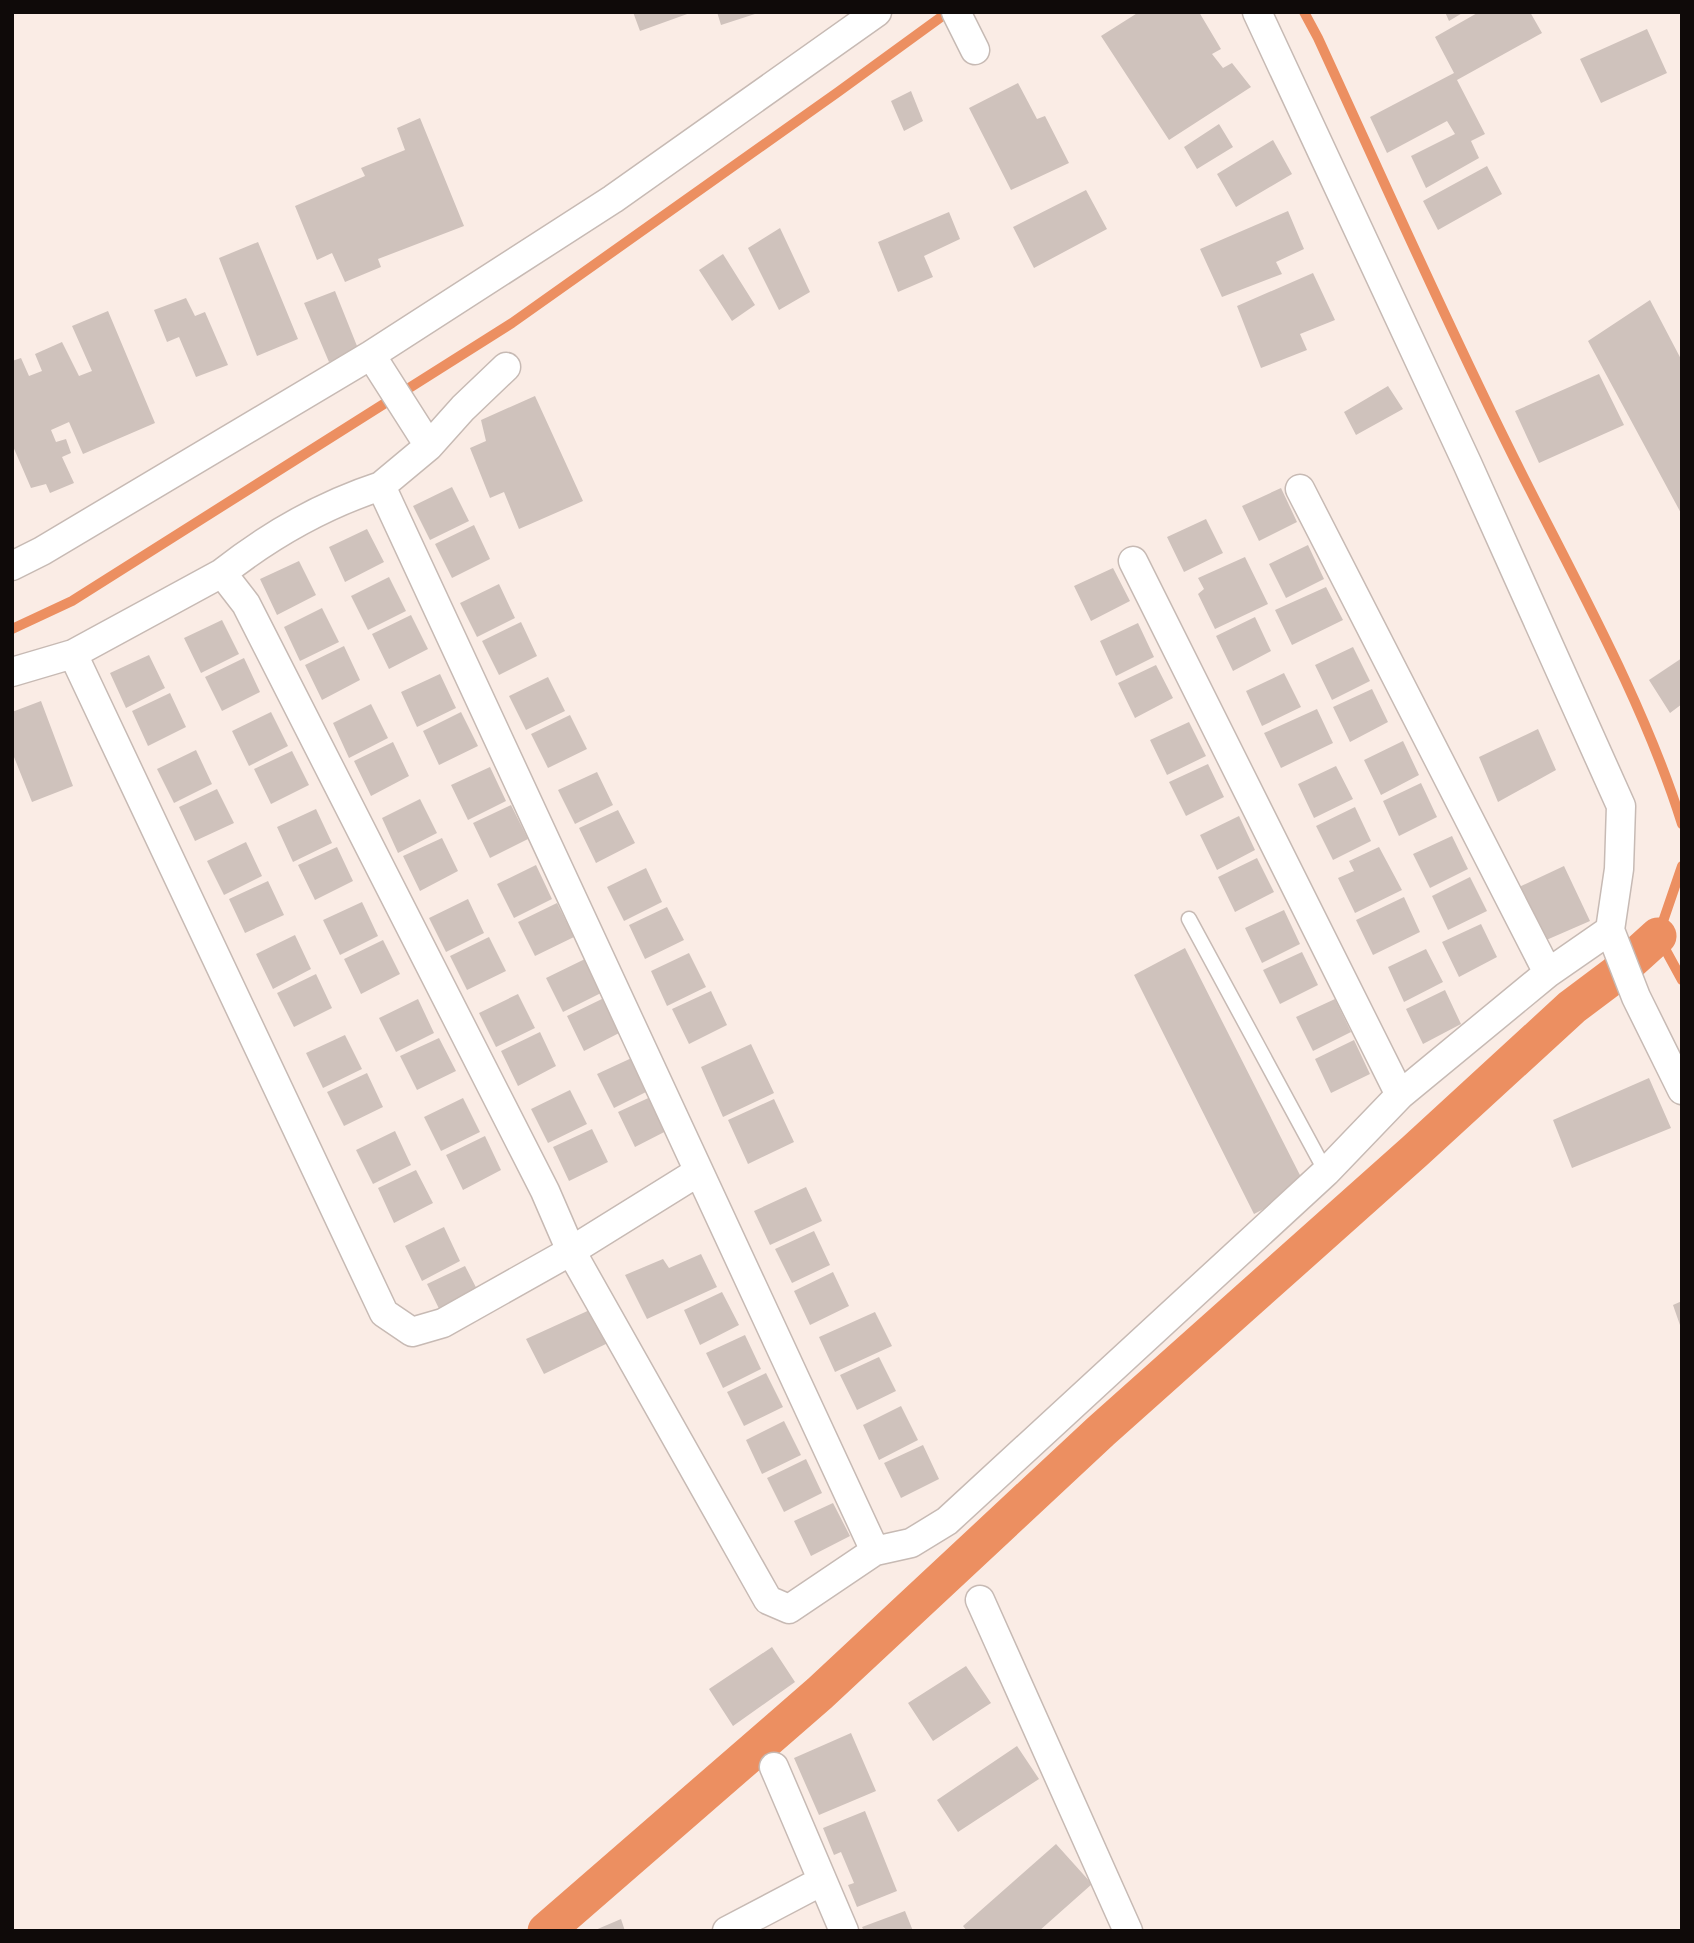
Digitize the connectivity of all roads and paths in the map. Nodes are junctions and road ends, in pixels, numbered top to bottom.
1 (877, 12) edge
2 (1257, 12) edge
3 (377, 364) junction
4 (506, 367) dead end
5 (429, 446) junction
6 (381, 486) junction
7 (1300, 489) dead end
8 (1133, 561) dead end
9 (12, 566) edge
10 (222, 573) junction
11 (73, 654) junction
12 (12, 672) edge
13 (1189, 919) dead end
14 (1615, 942) junction
15 (1548, 973) junction
16 (1682, 1090) edge
17 (1400, 1095) junction
18 (698, 1172) junction
19 (1326, 1172) junction
20 (571, 1251) junction
21 (875, 1551) junction
22 (980, 1600) dead end
23 (774, 1767) dead end
24 (822, 1881) junction
25 (727, 1931) edge
26 (844, 1931) edge
27 (1128, 1931) edge

1 - 3 street
2 - 14 street
3 - 5 street
3 - 9 street
4 - 5 street
5 - 6 street
6 - 10 street
6 - 18 street
7 - 15 street
8 - 17 street
10 - 11 street
10 - 20 street
11 - 12 street
11 - 20 street
13 - 19 lane
14 - 15 street
14 - 16 street
15 - 17 street
17 - 19 street
18 - 20 street
18 - 21 street
19 - 21 street
20 - 21 street
22 - 27 street
23 - 24 street
24 - 25 street
24 - 26 street

